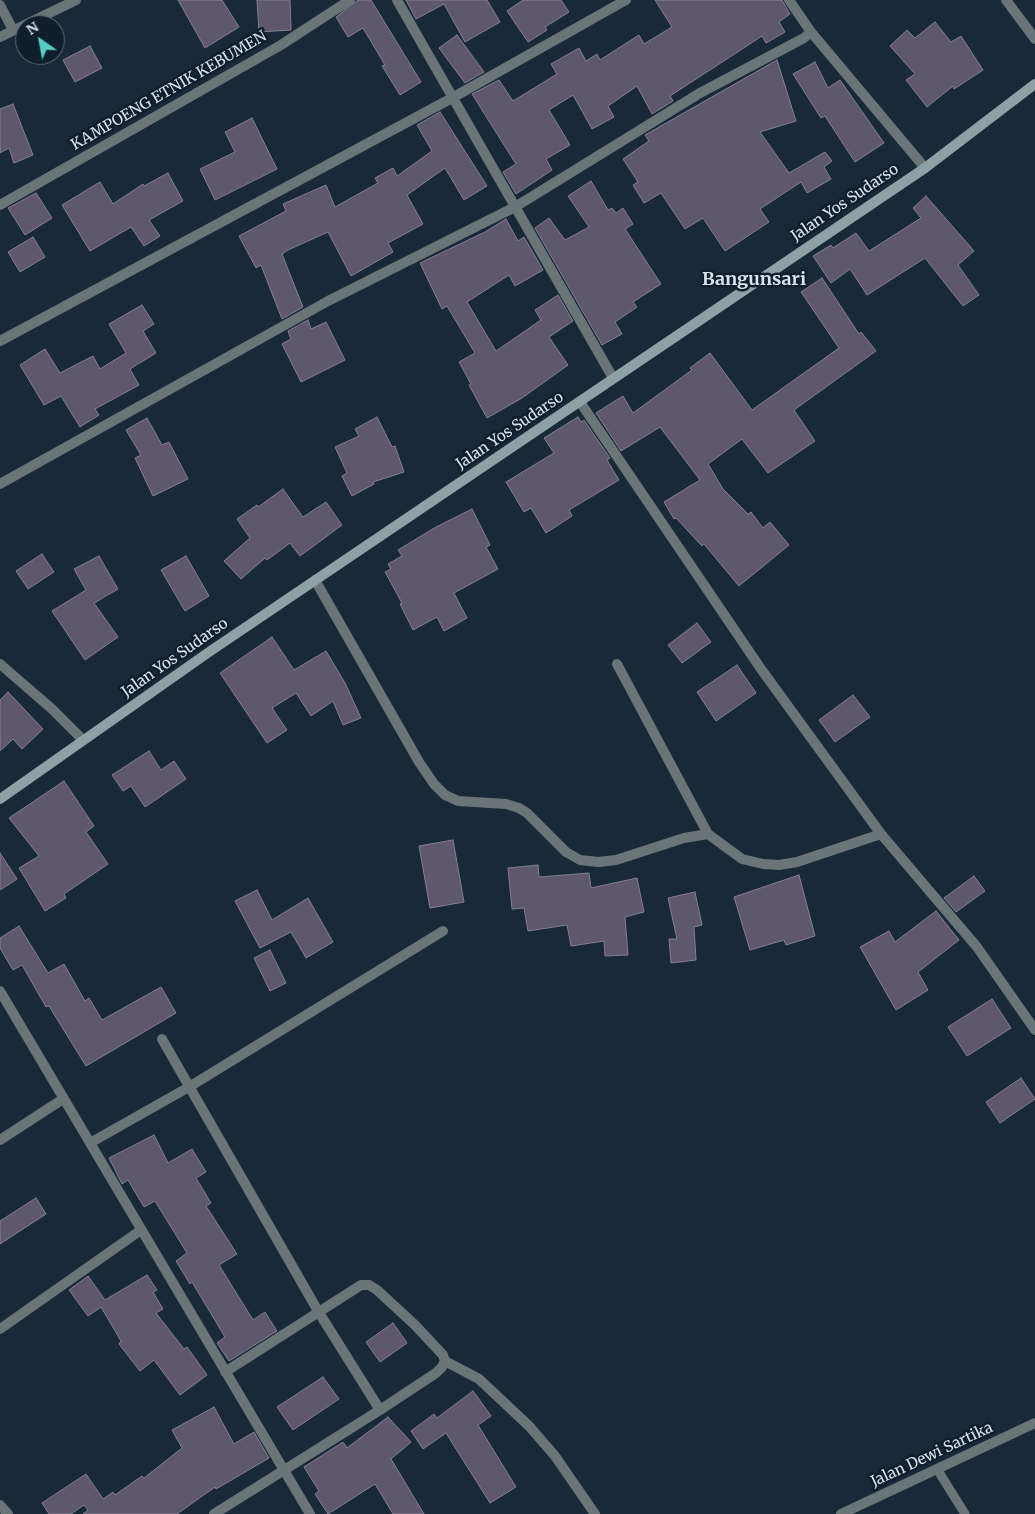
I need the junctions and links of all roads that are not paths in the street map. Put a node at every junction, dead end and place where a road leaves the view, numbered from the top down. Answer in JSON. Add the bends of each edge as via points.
{"nodes":[{"id":1,"x":76,"y":0,"type":"edge"},
{"id":2,"x":350,"y":0,"type":"edge"},
{"id":3,"x":397,"y":0,"type":"edge"},
{"id":4,"x":626,"y":0,"type":"edge"},
{"id":5,"x":788,"y":0,"type":"edge"},
{"id":6,"x":1006,"y":0,"type":"edge"},
{"id":7,"x":0,"y":5,"type":"edge"},
{"id":8,"x":14,"y":30,"type":"junction"},
{"id":9,"x":811,"y":32,"type":"junction"},
{"id":10,"x":0,"y":37,"type":"edge"},
{"id":11,"x":1035,"y":38,"type":"edge"},
{"id":12,"x":1035,"y":84,"type":"edge"},
{"id":13,"x":452,"y":98,"type":"junction"},
{"id":14,"x":924,"y":168,"type":"junction"},
{"id":15,"x":0,"y":205,"type":"edge"},
{"id":16,"x":515,"y":207,"type":"junction"},
{"id":17,"x":0,"y":341,"type":"edge"},
{"id":18,"x":613,"y":378,"type":"junction"},
{"id":19,"x":580,"y":402,"type":"junction"},
{"id":20,"x":0,"y":484,"type":"edge"},
{"id":21,"x":314,"y":580,"type":"junction"},
{"id":22,"x":0,"y":664,"type":"edge"},
{"id":23,"x":617,"y":664,"type":"dead end"},
{"id":24,"x":83,"y":740,"type":"junction"},
{"id":25,"x":0,"y":799,"type":"edge"},
{"id":26,"x":708,"y":834,"type":"junction"},
{"id":27,"x":881,"y":834,"type":"junction"},
{"id":28,"x":443,"y":930,"type":"dead end"},
{"id":29,"x":0,"y":991,"type":"edge"},
{"id":30,"x":1035,"y":1030,"type":"edge"},
{"id":31,"x":162,"y":1039,"type":"dead end"},
{"id":32,"x":189,"y":1087,"type":"junction"},
{"id":33,"x":63,"y":1099,"type":"junction"},
{"id":34,"x":0,"y":1140,"type":"edge"},
{"id":35,"x":90,"y":1143,"type":"junction"},
{"id":36,"x":141,"y":1230,"type":"junction"},
{"id":37,"x":318,"y":1311,"type":"junction"},
{"id":38,"x":0,"y":1329,"type":"edge"},
{"id":39,"x":445,"y":1361,"type":"junction"},
{"id":40,"x":225,"y":1372,"type":"junction"},
{"id":41,"x":380,"y":1410,"type":"junction"},
{"id":42,"x":1035,"y":1422,"type":"edge"},
{"id":43,"x":937,"y":1469,"type":"junction"},
{"id":44,"x":284,"y":1470,"type":"junction"},
{"id":45,"x":0,"y":1504,"type":"edge"},
{"id":46,"x":8,"y":1514,"type":"edge"},
{"id":47,"x":214,"y":1514,"type":"edge"},
{"id":48,"x":310,"y":1514,"type":"edge"},
{"id":49,"x":595,"y":1514,"type":"edge"},
{"id":50,"x":842,"y":1514,"type":"edge"},
{"id":51,"x":965,"y":1514,"type":"edge"}],
"edges":[{"from":1,"to":8,"type":"street"},
{"from":2,"to":15,"type":"street","name":"KAMPOENG ETNIK KEBUMEN","via":[[281,45]]},
{"from":3,"to":13,"type":"street"},
{"from":4,"to":13,"type":"street"},
{"from":5,"to":9,"type":"street"},
{"from":6,"to":11,"type":"street"},
{"from":7,"to":8,"type":"street"},
{"from":8,"to":10,"type":"street"},
{"from":9,"to":14,"type":"street"},
{"from":9,"to":16,"type":"street","via":[[700,94]]},
{"from":12,"to":14,"type":"main road","name":"Jalan Yos Sudarso"},
{"from":13,"to":16,"type":"street"},
{"from":13,"to":17,"type":"street"},
{"from":14,"to":18,"type":"main road","name":"Jalan Yos Sudarso"},
{"from":16,"to":18,"type":"street"},
{"from":16,"to":20,"type":"street","via":[[328,301]]},
{"from":18,"to":19,"type":"main road","name":"Jalan Yos Sudarso"},
{"from":19,"to":21,"type":"main road","name":"Jalan Yos Sudarso"},
{"from":19,"to":27,"type":"street","via":[[761,669]]},
{"from":21,"to":24,"type":"main road","name":"Jalan Yos Sudarso"},
{"from":21,"to":26,"type":"street","via":[[419,762],[445,795],[458,801],[519,808],[566,852],[580,860],[616,860],[684,838]]},
{"from":22,"to":24,"type":"street"},
{"from":23,"to":26,"type":"street"},
{"from":24,"to":25,"type":"main road","name":"Jalan Yos Sudarso"},
{"from":26,"to":27,"type":"street","via":[[742,859],[779,865]]},
{"from":27,"to":30,"type":"street","via":[[976,947]]},
{"from":28,"to":32,"type":"street"},
{"from":29,"to":33,"type":"street"},
{"from":31,"to":32,"type":"street"},
{"from":32,"to":35,"type":"street"},
{"from":32,"to":37,"type":"street"},
{"from":33,"to":34,"type":"street"},
{"from":33,"to":35,"type":"street"},
{"from":35,"to":36,"type":"street"},
{"from":36,"to":38,"type":"street"},
{"from":36,"to":40,"type":"street"},
{"from":37,"to":39,"type":"street","via":[[361,1285],[369,1285],[415,1324]]},
{"from":37,"to":40,"type":"street"},
{"from":37,"to":41,"type":"street"},
{"from":39,"to":41,"type":"street","via":[[436,1373]]},
{"from":39,"to":49,"type":"street","via":[[479,1379],[529,1426],[555,1456]]},
{"from":40,"to":44,"type":"street"},
{"from":41,"to":44,"type":"street"},
{"from":42,"to":43,"type":"street","name":"Jalan Dewi Sartika"},
{"from":43,"to":50,"type":"street","name":"Jalan Dewi Sartika"},
{"from":43,"to":51,"type":"lane"},
{"from":44,"to":47,"type":"street"},
{"from":44,"to":48,"type":"street"},
{"from":45,"to":46,"type":"street"}]}
